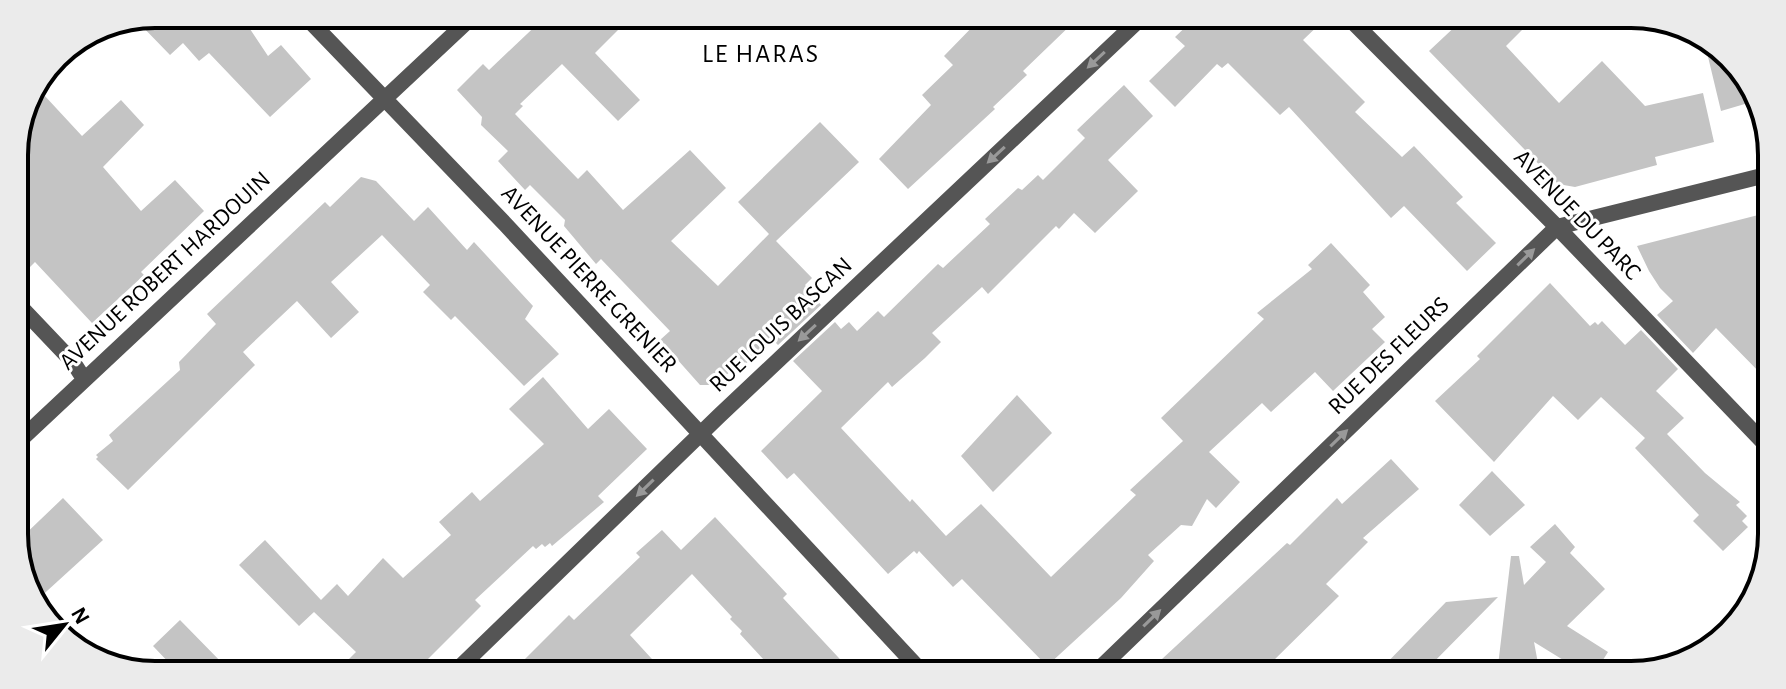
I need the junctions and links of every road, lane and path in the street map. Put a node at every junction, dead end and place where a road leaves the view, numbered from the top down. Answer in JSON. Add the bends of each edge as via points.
{"nodes":[{"id":1,"x":316,"y":28,"type":"edge"},
{"id":2,"x":460,"y":28,"type":"edge"},
{"id":3,"x":1130,"y":28,"type":"edge"},
{"id":4,"x":1359,"y":28,"type":"edge"},
{"id":5,"x":384,"y":100,"type":"junction"},
{"id":6,"x":1758,"y":177,"type":"edge"},
{"id":7,"x":1557,"y":227,"type":"junction"},
{"id":8,"x":28,"y":315,"type":"edge"},
{"id":9,"x":84,"y":379,"type":"junction"},
{"id":10,"x":28,"y":433,"type":"edge"},
{"id":11,"x":701,"y":433,"type":"junction"},
{"id":12,"x":1758,"y":437,"type":"edge"},
{"id":13,"x":466,"y":661,"type":"edge"},
{"id":14,"x":912,"y":661,"type":"edge"},
{"id":15,"x":1107,"y":661,"type":"edge"}],
"edges":[{"from":1,"to":5,"type":"street","name":"AVENUE PIERRE GRENIER"},
{"from":2,"to":5,"type":"street","name":"AVENUE ROBERT HARDOUIN"},
{"from":3,"to":11,"type":"street","name":"RUE LOUIS BASCAN","one_way":true},
{"from":4,"to":7,"type":"street","name":"AVENUE DU PARC"},
{"from":5,"to":9,"type":"street","name":"AVENUE ROBERT HARDOUIN"},
{"from":5,"to":11,"type":"street","name":"AVENUE PIERRE GRENIER"},
{"from":6,"to":7,"type":"street"},
{"from":7,"to":12,"type":"street","name":"AVENUE DU PARC"},
{"from":15,"to":7,"type":"street","name":"RUE DES FLEURS","one_way":true},
{"from":8,"to":9,"type":"street"},
{"from":9,"to":10,"type":"street","name":"AVENUE ROBERT HARDOUIN"},
{"from":11,"to":13,"type":"street","name":"RUE LOUIS BASCAN","one_way":true},
{"from":11,"to":14,"type":"street","name":"AVENUE PIERRE GRENIER"}]}
